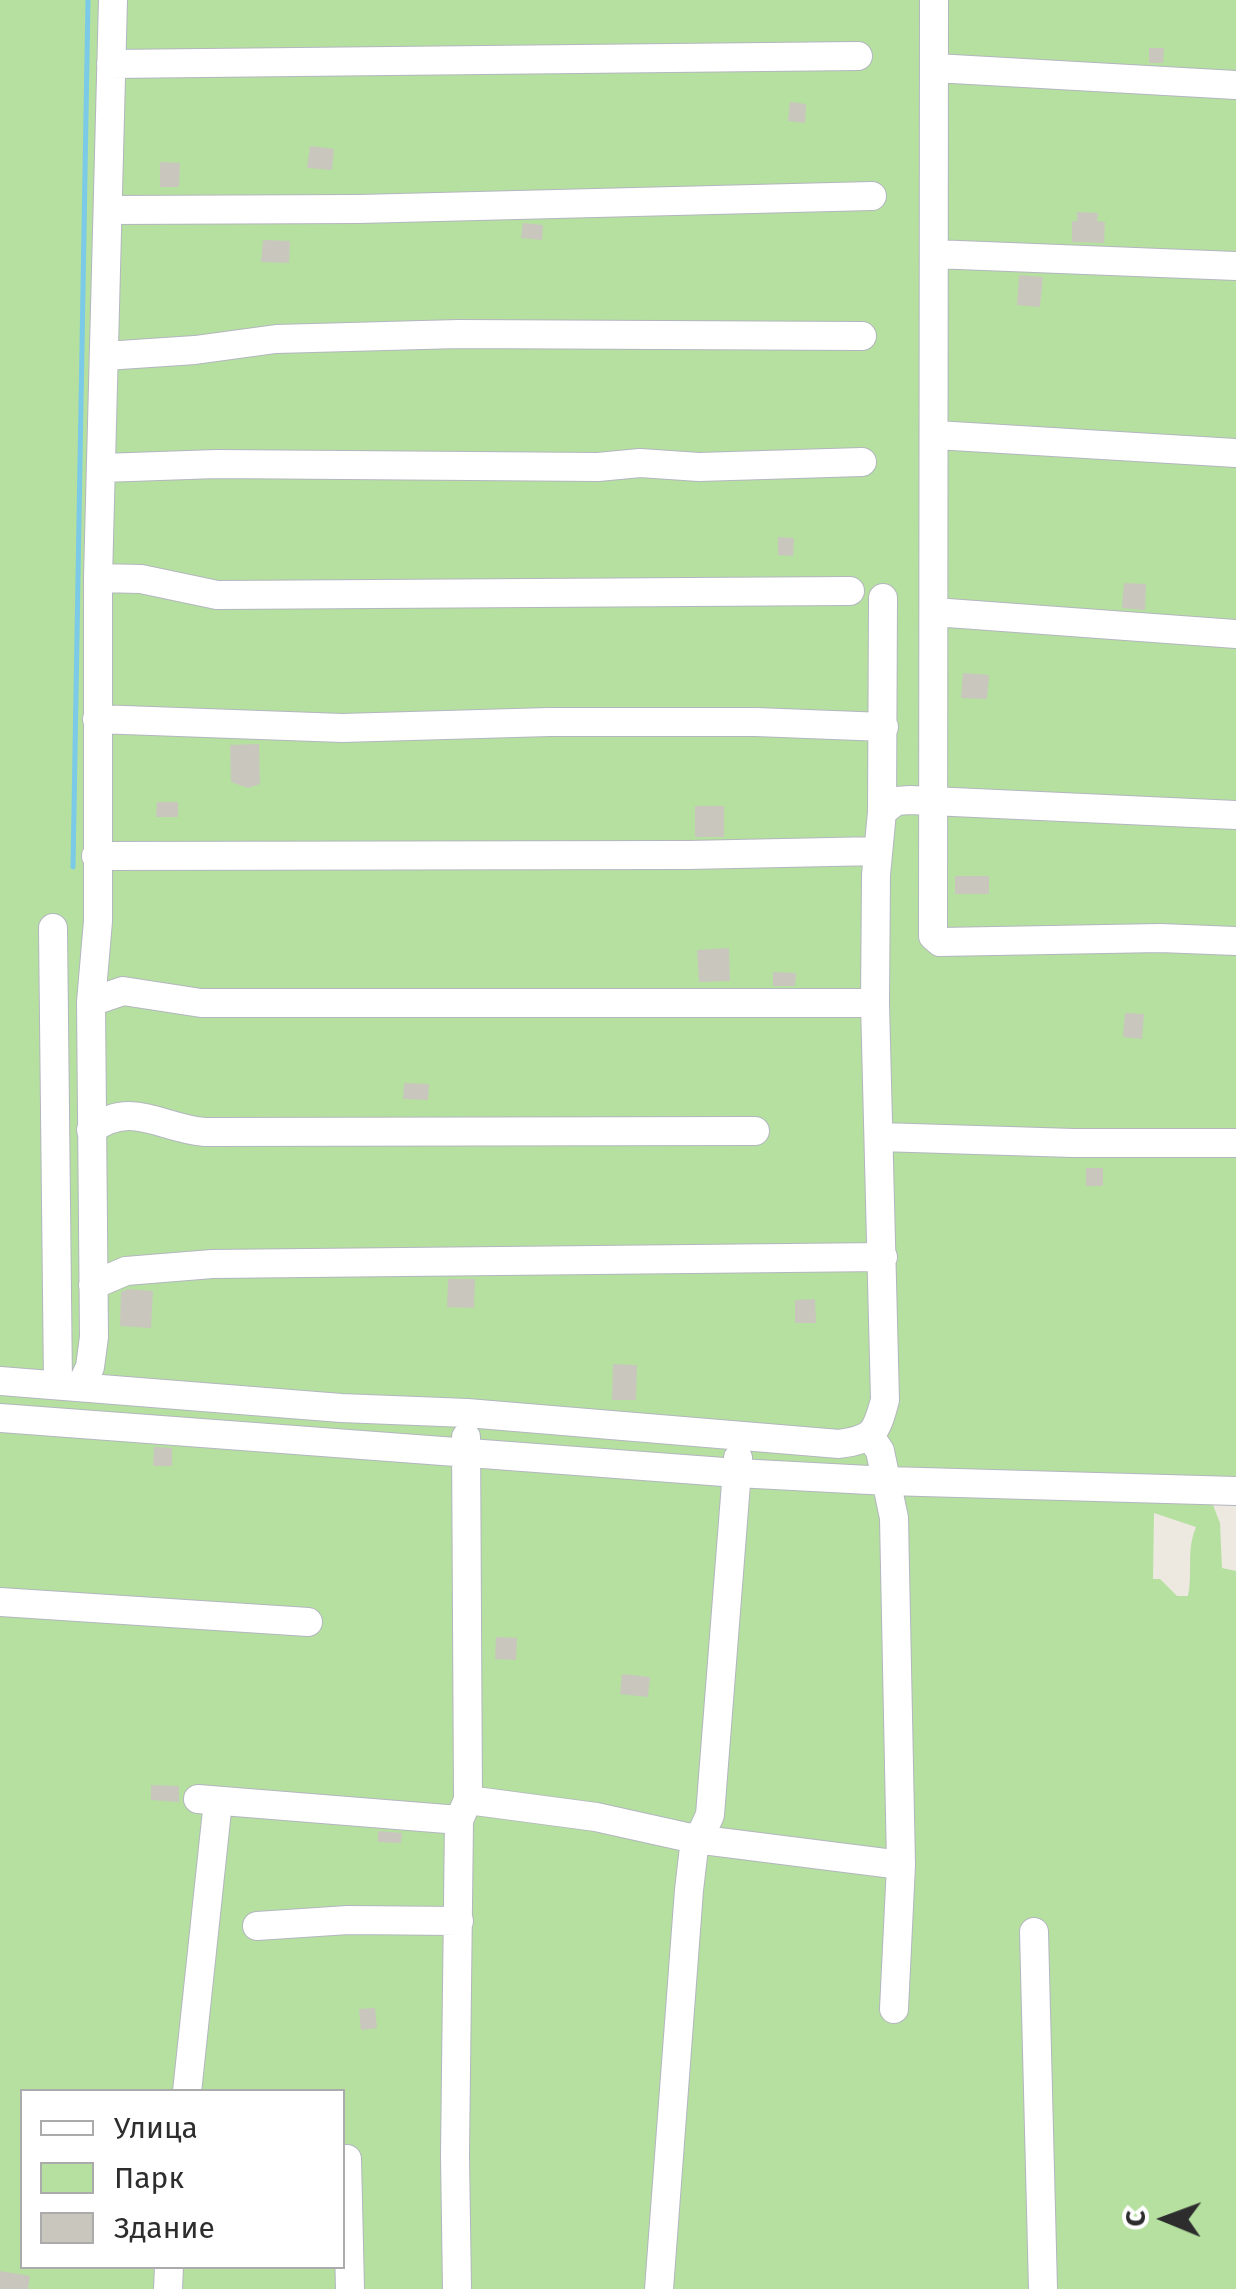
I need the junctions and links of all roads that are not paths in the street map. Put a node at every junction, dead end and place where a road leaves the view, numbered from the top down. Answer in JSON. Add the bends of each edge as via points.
{"nodes":[{"id":1,"x":112,"y":0,"type":"edge"},
{"id":2,"x":934,"y":0,"type":"edge"},
{"id":3,"x":858,"y":56,"type":"dead end"},
{"id":4,"x":112,"y":64,"type":"junction"},
{"id":5,"x":935,"y":68,"type":"junction"},
{"id":6,"x":1236,"y":85,"type":"edge"},
{"id":7,"x":872,"y":196,"type":"dead end"},
{"id":8,"x":108,"y":210,"type":"junction"},
{"id":9,"x":934,"y":254,"type":"junction"},
{"id":10,"x":1236,"y":266,"type":"edge"},
{"id":11,"x":862,"y":336,"type":"dead end"},
{"id":12,"x":106,"y":356,"type":"junction"},
{"id":13,"x":936,"y":435,"type":"junction"},
{"id":14,"x":1236,"y":453,"type":"edge"},
{"id":15,"x":862,"y":462,"type":"dead end"},
{"id":16,"x":102,"y":468,"type":"junction"},
{"id":17,"x":98,"y":578,"type":"junction"},
{"id":18,"x":850,"y":591,"type":"dead end"},
{"id":19,"x":883,"y":598,"type":"dead end"},
{"id":20,"x":934,"y":612,"type":"junction"},
{"id":21,"x":1236,"y":634,"type":"edge"},
{"id":22,"x":97,"y":719,"type":"junction"},
{"id":23,"x":884,"y":727,"type":"junction"},
{"id":24,"x":933,"y":800,"type":"junction"},
{"id":25,"x":882,"y":812,"type":"junction"},
{"id":26,"x":1236,"y":816,"type":"edge"},
{"id":27,"x":878,"y":850,"type":"junction"},
{"id":28,"x":96,"y":856,"type":"junction"},
{"id":29,"x":53,"y":928,"type":"dead end"},
{"id":30,"x":1236,"y":940,"type":"edge"},
{"id":31,"x":91,"y":1002,"type":"junction"},
{"id":32,"x":875,"y":1003,"type":"junction"},
{"id":33,"x":91,"y":1130,"type":"junction"},
{"id":34,"x":755,"y":1131,"type":"dead end"},
{"id":35,"x":880,"y":1137,"type":"junction"},
{"id":36,"x":1236,"y":1144,"type":"edge"},
{"id":37,"x":883,"y":1257,"type":"junction"},
{"id":38,"x":93,"y":1284,"type":"junction"},
{"id":39,"x":0,"y":1381,"type":"edge"},
{"id":40,"x":70,"y":1386,"type":"junction"},
{"id":41,"x":466,"y":1413,"type":"junction"},
{"id":42,"x":0,"y":1418,"type":"edge"},
{"id":43,"x":740,"y":1434,"type":"junction"},
{"id":44,"x":870,"y":1436,"type":"junction"},
{"id":45,"x":466,"y":1452,"type":"junction"},
{"id":46,"x":737,"y":1473,"type":"junction"},
{"id":47,"x":888,"y":1482,"type":"junction"},
{"id":48,"x":1236,"y":1491,"type":"edge"},
{"id":49,"x":0,"y":1602,"type":"edge"},
{"id":50,"x":308,"y":1622,"type":"dead end"},
{"id":51,"x":464,"y":1810,"type":"junction"},
{"id":52,"x":695,"y":1839,"type":"junction"},
{"id":53,"x":901,"y":1865,"type":"junction"},
{"id":54,"x":458,"y":1922,"type":"junction"},
{"id":55,"x":257,"y":1926,"type":"dead end"},
{"id":56,"x":1034,"y":1932,"type":"dead end"},
{"id":57,"x":894,"y":2010,"type":"dead end"},
{"id":58,"x":187,"y":2089,"type":"edge"},
{"id":59,"x":347,"y":2159,"type":"dead end"},
{"id":60,"x":350,"y":2289,"type":"edge"},
{"id":61,"x":458,"y":2289,"type":"edge"},
{"id":62,"x":659,"y":2289,"type":"edge"},
{"id":63,"x":1043,"y":2289,"type":"edge"}],
"edges":[{"from":1,"to":4,"type":"street"},
{"from":2,"to":5,"type":"street"},
{"from":3,"to":4,"type":"street"},
{"from":4,"to":8,"type":"street"},
{"from":5,"to":6,"type":"street"},
{"from":5,"to":9,"type":"street"},
{"from":7,"to":8,"type":"street"},
{"from":8,"to":12,"type":"street"},
{"from":9,"to":10,"type":"street"},
{"from":9,"to":13,"type":"street"},
{"from":11,"to":12,"type":"street","via":[[276,338]]},
{"from":12,"to":16,"type":"street"},
{"from":13,"to":14,"type":"street"},
{"from":13,"to":20,"type":"street"},
{"from":15,"to":16,"type":"street"},
{"from":16,"to":17,"type":"street"},
{"from":17,"to":18,"type":"street","via":[[217,595]]},
{"from":17,"to":22,"type":"street"},
{"from":19,"to":23,"type":"street"},
{"from":20,"to":21,"type":"street"},
{"from":20,"to":24,"type":"street"},
{"from":22,"to":23,"type":"street","via":[[342,728],[549,722]]},
{"from":22,"to":28,"type":"street"},
{"from":23,"to":25,"type":"street"},
{"from":24,"to":25,"type":"street","via":[[896,801]]},
{"from":24,"to":26,"type":"street"},
{"from":24,"to":30,"type":"street","via":[[936,940]]},
{"from":25,"to":27,"type":"street"},
{"from":27,"to":28,"type":"street"},
{"from":27,"to":32,"type":"street"},
{"from":28,"to":31,"type":"street"},
{"from":29,"to":40,"type":"street"},
{"from":31,"to":32,"type":"street","via":[[123,990],[201,1003]]},
{"from":31,"to":33,"type":"street"},
{"from":32,"to":35,"type":"street"},
{"from":33,"to":34,"type":"street","via":[[106,1118],[140,1115],[205,1132]]},
{"from":33,"to":38,"type":"street"},
{"from":35,"to":36,"type":"street"},
{"from":35,"to":37,"type":"street"},
{"from":37,"to":38,"type":"street","via":[[212,1264],[126,1271]]},
{"from":37,"to":44,"type":"street","via":[[885,1400]]},
{"from":38,"to":40,"type":"street","via":[[90,1368]]},
{"from":39,"to":40,"type":"street"},
{"from":40,"to":41,"type":"street"},
{"from":41,"to":43,"type":"street"},
{"from":41,"to":45,"type":"street"},
{"from":42,"to":45,"type":"street"},
{"from":43,"to":44,"type":"street","via":[[839,1444]]},
{"from":43,"to":46,"type":"street"},
{"from":44,"to":47,"type":"street"},
{"from":45,"to":46,"type":"street"},
{"from":45,"to":51,"type":"street"},
{"from":46,"to":47,"type":"street"},
{"from":46,"to":52,"type":"street","via":[[714,1782],[710,1815]]},
{"from":47,"to":48,"type":"street"},
{"from":47,"to":53,"type":"street"},
{"from":49,"to":50,"type":"street"},
{"from":51,"to":52,"type":"street","via":[[596,1817]]},
{"from":51,"to":54,"type":"street"},
{"from":51,"to":58,"type":"street","via":[[208,1800]]},
{"from":52,"to":53,"type":"street"},
{"from":52,"to":62,"type":"street"},
{"from":53,"to":57,"type":"street"},
{"from":54,"to":55,"type":"street"},
{"from":54,"to":61,"type":"street"},
{"from":56,"to":63,"type":"street"},
{"from":59,"to":60,"type":"street"}]}
